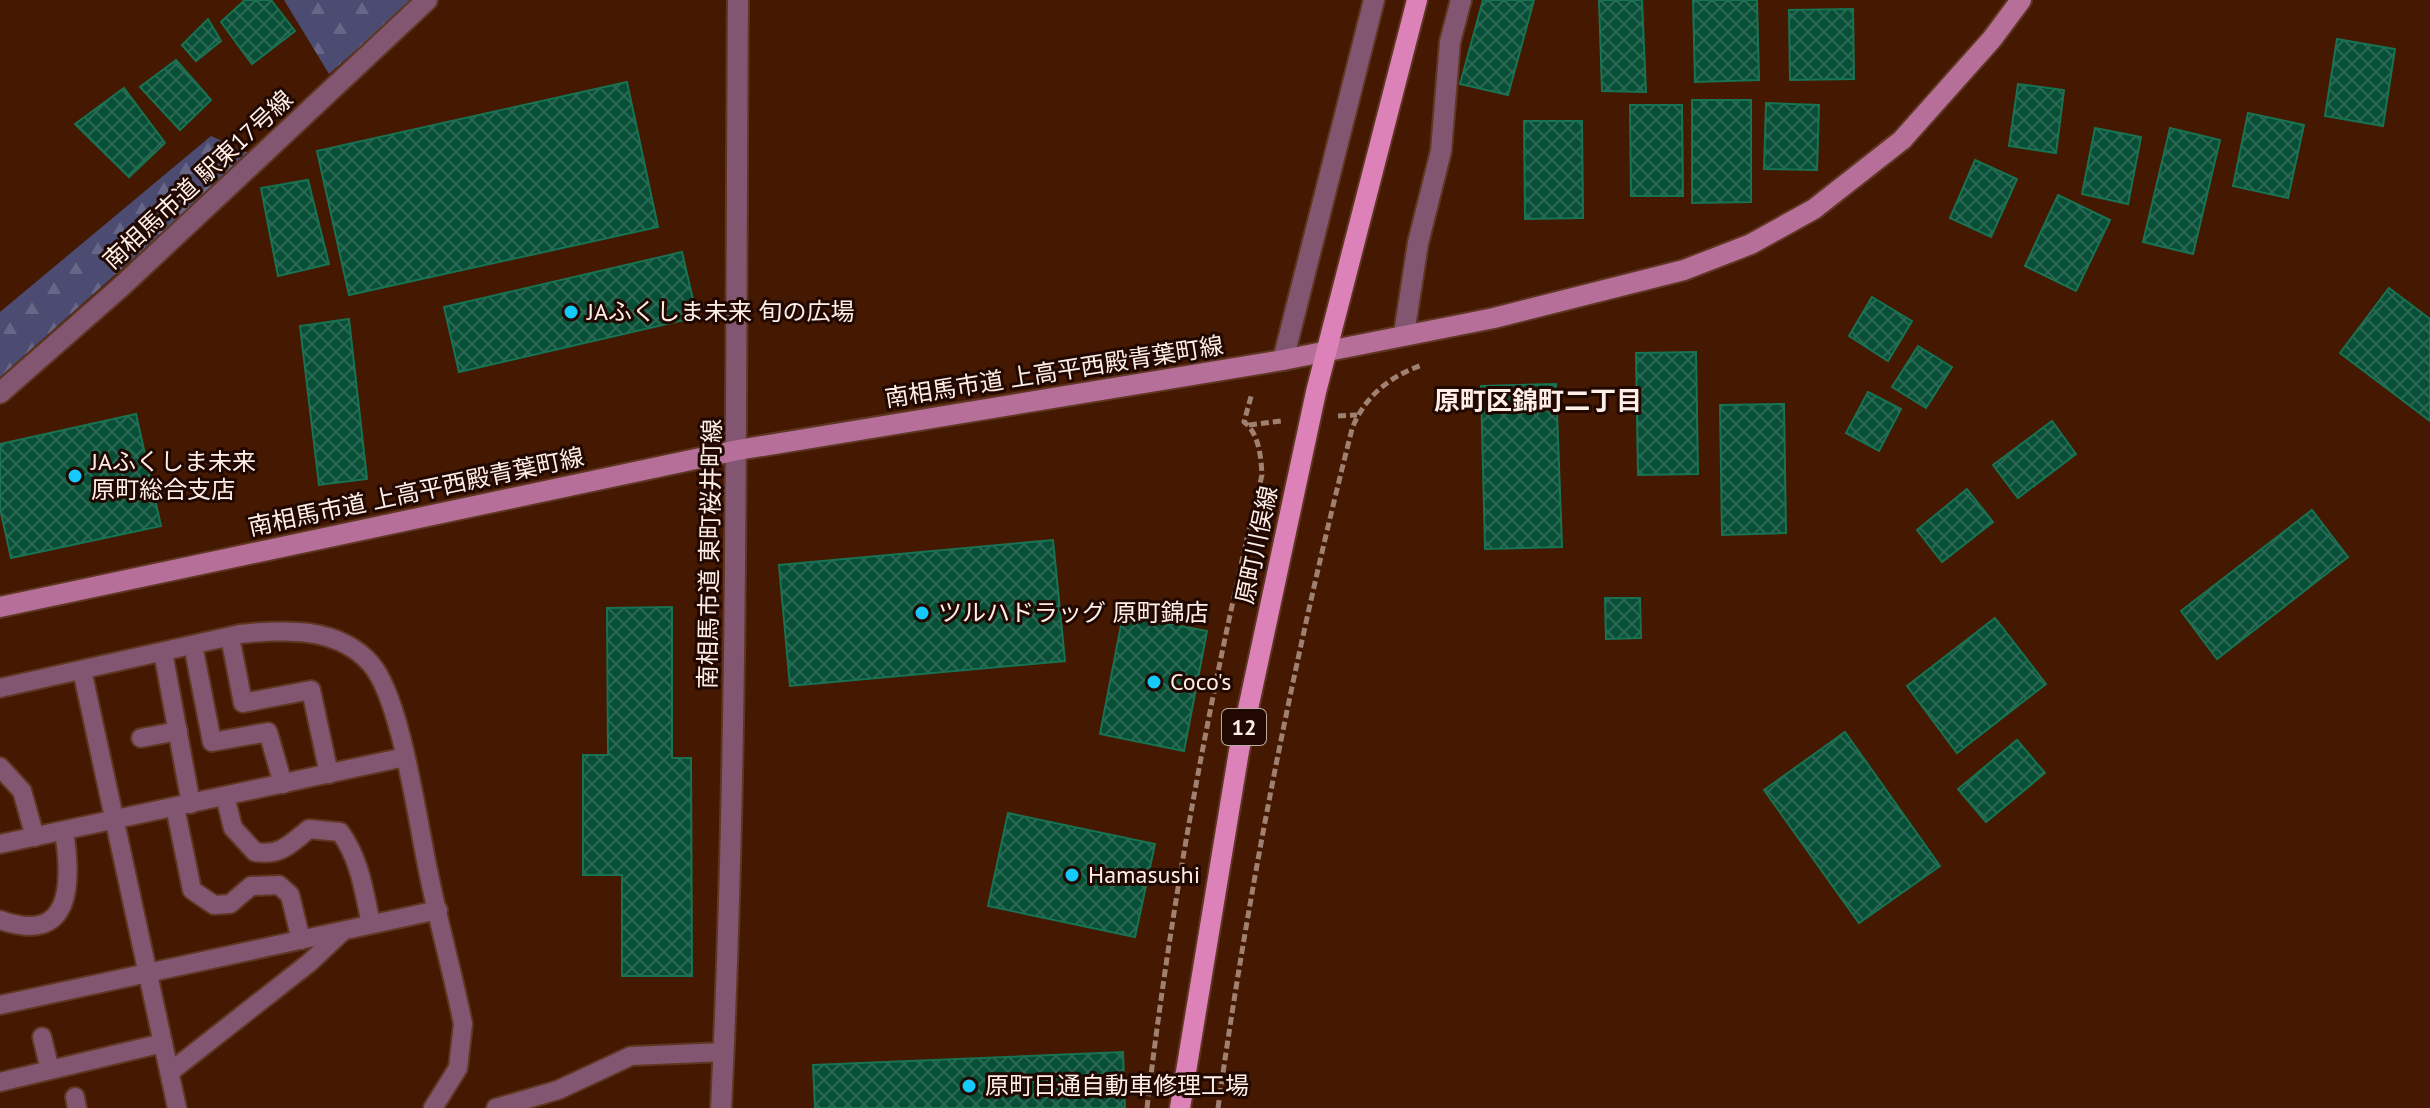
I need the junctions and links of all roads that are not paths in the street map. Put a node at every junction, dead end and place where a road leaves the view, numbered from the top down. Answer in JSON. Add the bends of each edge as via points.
{"nodes":[{"id":1,"x":427,"y":0,"type":"edge"},
{"id":2,"x":738,"y":0,"type":"edge"},
{"id":3,"x":1374,"y":0,"type":"edge"},
{"id":4,"x":1417,"y":0,"type":"edge"},
{"id":5,"x":1461,"y":0,"type":"edge"},
{"id":6,"x":2021,"y":0,"type":"edge"},
{"id":7,"x":1404,"y":334,"type":"junction"},
{"id":8,"x":1327,"y":350,"type":"junction"},
{"id":9,"x":1283,"y":360,"type":"junction"},
{"id":10,"x":0,"y":393,"type":"edge"},
{"id":11,"x":738,"y":450,"type":"junction"},
{"id":12,"x":0,"y":607,"type":"edge"},
{"id":13,"x":230,"y":637,"type":"junction"},
{"id":14,"x":193,"y":645,"type":"junction"},
{"id":15,"x":163,"y":652,"type":"junction"},
{"id":16,"x":82,"y":670,"type":"junction"},
{"id":17,"x":0,"y":688,"type":"edge"},
{"id":18,"x":178,"y":731,"type":"junction"},
{"id":19,"x":141,"y":738,"type":"dead end"},
{"id":20,"x":405,"y":757,"type":"junction"},
{"id":21,"x":0,"y":767,"type":"edge"},
{"id":22,"x":329,"y":774,"type":"junction"},
{"id":23,"x":283,"y":784,"type":"junction"},
{"id":24,"x":225,"y":796,"type":"junction"},
{"id":25,"x":183,"y":806,"type":"junction"},
{"id":26,"x":115,"y":821,"type":"junction"},
{"id":27,"x":64,"y":831,"type":"junction"},
{"id":28,"x":35,"y":837,"type":"junction"},
{"id":29,"x":0,"y":844,"type":"edge"},
{"id":30,"x":438,"y":910,"type":"junction"},
{"id":31,"x":0,"y":920,"type":"edge"},
{"id":32,"x":371,"y":924,"type":"junction"},
{"id":33,"x":344,"y":931,"type":"junction"},
{"id":34,"x":301,"y":940,"type":"junction"},
{"id":35,"x":149,"y":974,"type":"junction"},
{"id":36,"x":0,"y":1005,"type":"edge"},
{"id":37,"x":42,"y":1037,"type":"dead end"},
{"id":38,"x":163,"y":1043,"type":"junction"},
{"id":39,"x":724,"y":1052,"type":"junction"},
{"id":40,"x":50,"y":1070,"type":"junction"},
{"id":41,"x":170,"y":1072,"type":"junction"},
{"id":42,"x":0,"y":1082,"type":"edge"},
{"id":43,"x":177,"y":1108,"type":"edge"},
{"id":44,"x":433,"y":1108,"type":"edge"},
{"id":45,"x":496,"y":1108,"type":"edge"},
{"id":46,"x":721,"y":1108,"type":"edge"},
{"id":47,"x":1180,"y":1108,"type":"edge"}],
"edges":[{"from":1,"to":10,"type":"street","name":"南相馬市道 駅東17号線"},
{"from":2,"to":11,"type":"street","name":"南相馬市道 東町桜井町線"},
{"from":3,"to":9,"type":"street"},
{"from":4,"to":8,"type":"main road","name":"原町川俣線","number":"12"},
{"from":5,"to":7,"type":"street","via":[[1450,42],[1441,151],[1418,243]]},
{"from":6,"to":7,"type":"street","name":"南相馬市道 上高平西殿青葉町線","via":[[1902,140],[1814,209],[1751,244],[1669,274],[1494,318]]},
{"from":7,"to":8,"type":"street","name":"南相馬市道 上高平西殿青葉町線"},
{"from":8,"to":9,"type":"street","name":"南相馬市道 上高平西殿青葉町線"},
{"from":8,"to":47,"type":"main road","name":"原町川俣線","number":"12","via":[[1239,751]]},
{"from":9,"to":11,"type":"street","name":"南相馬市道 上高平西殿青葉町線"},
{"from":11,"to":12,"type":"street","name":"南相馬市道 上高平西殿青葉町線"},
{"from":11,"to":39,"type":"street","name":"南相馬市道 東町桜井町線"},
{"from":13,"to":14,"type":"lane"},
{"from":13,"to":20,"type":"lane","via":[[280,630],[339,641],[357,652],[383,682]]},
{"from":13,"to":22,"type":"lane","via":[[243,703],[311,690]]},
{"from":14,"to":15,"type":"lane"},
{"from":14,"to":23,"type":"lane","via":[[212,742],[268,732]]},
{"from":15,"to":16,"type":"lane"},
{"from":15,"to":18,"type":"lane"},
{"from":16,"to":17,"type":"lane"},
{"from":16,"to":26,"type":"lane"},
{"from":18,"to":19,"type":"lane"},
{"from":18,"to":25,"type":"lane"},
{"from":20,"to":22,"type":"lane"},
{"from":20,"to":30,"type":"lane"},
{"from":21,"to":28,"type":"lane","via":[[22,791]]},
{"from":22,"to":23,"type":"lane"},
{"from":23,"to":24,"type":"lane"},
{"from":24,"to":25,"type":"lane"},
{"from":24,"to":32,"type":"lane","via":[[233,828],[255,852],[287,849],[309,829],[340,832],[359,868]]},
{"from":25,"to":26,"type":"lane"},
{"from":25,"to":34,"type":"lane","via":[[192,890],[214,905],[230,904],[251,886],[279,885],[290,895]]},
{"from":26,"to":27,"type":"lane"},
{"from":26,"to":35,"type":"lane"},
{"from":27,"to":28,"type":"lane"},
{"from":27,"to":31,"type":"lane","via":[[69,890],[60,911],[41,926],[24,928]]},
{"from":28,"to":29,"type":"lane"},
{"from":30,"to":32,"type":"lane"},
{"from":30,"to":44,"type":"lane","via":[[463,1024],[458,1068]]},
{"from":32,"to":33,"type":"lane"},
{"from":33,"to":34,"type":"lane"},
{"from":33,"to":41,"type":"lane"},
{"from":34,"to":35,"type":"lane"},
{"from":35,"to":36,"type":"lane"},
{"from":35,"to":38,"type":"lane"},
{"from":37,"to":40,"type":"lane"},
{"from":38,"to":40,"type":"lane"},
{"from":38,"to":41,"type":"lane"},
{"from":39,"to":45,"type":"lane","via":[[631,1056],[558,1090]]},
{"from":39,"to":46,"type":"street","name":"南相馬市道 東町桜井町線"},
{"from":40,"to":42,"type":"lane"},
{"from":41,"to":43,"type":"lane"}]}
